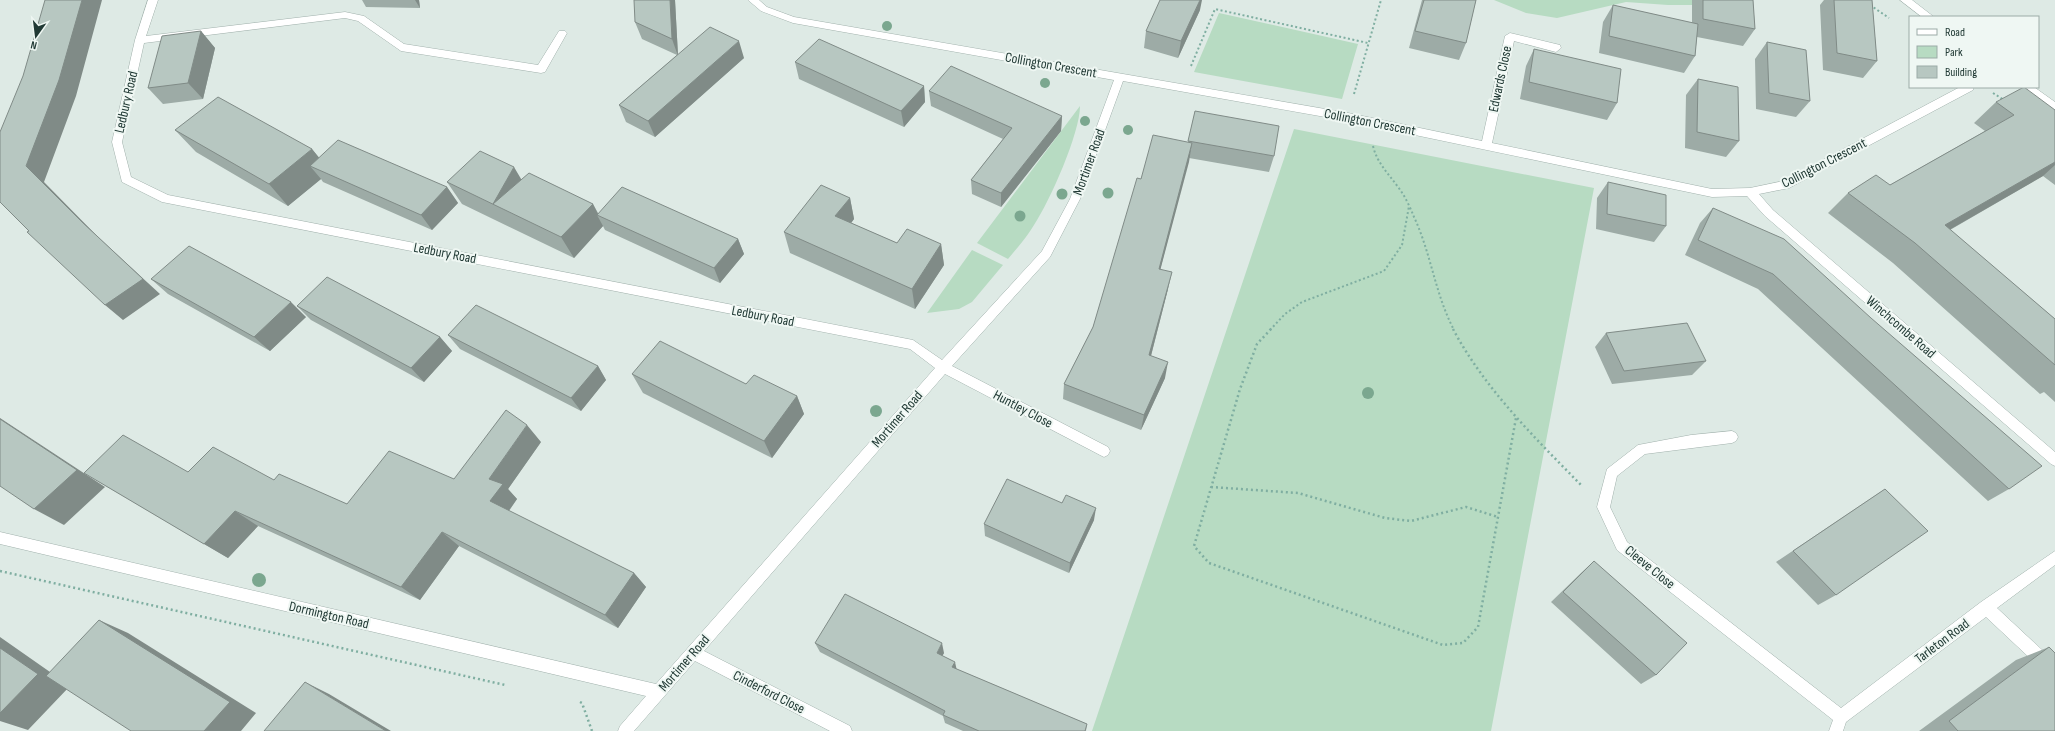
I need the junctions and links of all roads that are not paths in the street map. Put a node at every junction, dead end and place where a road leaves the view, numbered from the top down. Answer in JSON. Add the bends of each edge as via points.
{"nodes":[{"id":1,"x":152,"y":0,"type":"edge"},
{"id":2,"x":753,"y":0,"type":"edge"},
{"id":3,"x":1905,"y":0,"type":"edge"},
{"id":4,"x":1928,"y":16,"type":"edge"},
{"id":5,"x":562,"y":33,"type":"dead end"},
{"id":6,"x":140,"y":40,"type":"junction"},
{"id":7,"x":1556,"y":48,"type":"dead end"},
{"id":8,"x":1120,"y":77,"type":"junction"},
{"id":9,"x":1967,"y":88,"type":"edge"},
{"id":10,"x":2028,"y":88,"type":"edge"},
{"id":11,"x":2055,"y":107,"type":"edge"},
{"id":12,"x":1486,"y":146,"type":"junction"},
{"id":13,"x":1750,"y":192,"type":"junction"},
{"id":14,"x":943,"y":367,"type":"junction"},
{"id":15,"x":1732,"y":437,"type":"dead end"},
{"id":16,"x":1104,"y":451,"type":"dead end"},
{"id":17,"x":2055,"y":460,"type":"edge"},
{"id":18,"x":0,"y":538,"type":"edge"},
{"id":19,"x":2055,"y":557,"type":"edge"},
{"id":20,"x":1986,"y":607,"type":"junction"},
{"id":21,"x":693,"y":652,"type":"junction"},
{"id":22,"x":2055,"y":672,"type":"edge"},
{"id":23,"x":659,"y":692,"type":"junction"},
{"id":24,"x":1841,"y":717,"type":"junction"},
{"id":25,"x":625,"y":731,"type":"edge"},
{"id":26,"x":846,"y":731,"type":"edge"},
{"id":27,"x":1836,"y":731,"type":"edge"}],
"edges":[{"from":1,"to":6,"type":"street","name":"Ledbury Road"},
{"from":2,"to":8,"type":"street","name":"Collington Crescent","via":[[764,9],[793,20]]},
{"from":3,"to":4,"type":"street"},
{"from":5,"to":6,"type":"street","via":[[541,69],[401,46],[361,18],[345,15]]},
{"from":6,"to":14,"type":"street","name":"Ledbury Road","via":[[117,142],[126,179],[166,199],[913,345]]},
{"from":7,"to":12,"type":"street","name":"Edwards Close","via":[[1510,36]]},
{"from":8,"to":12,"type":"street","name":"Collington Crescent","via":[[1348,117]]},
{"from":8,"to":14,"type":"street","name":"Mortimer Road","via":[[1075,199],[1046,254]]},
{"from":9,"to":13,"type":"street","name":"Collington Crescent","via":[[1784,185]]},
{"from":10,"to":11,"type":"street"},
{"from":12,"to":13,"type":"street","name":"Collington Crescent","via":[[1712,194]]},
{"from":13,"to":17,"type":"street","name":"Winchcombe Road","via":[[1769,213]]},
{"from":14,"to":16,"type":"street","name":"Huntley Close"},
{"from":14,"to":21,"type":"street","name":"Mortimer Road"},
{"from":15,"to":24,"type":"street","name":"Cleeve Close","via":[[1642,450],[1611,473],[1602,507],[1622,546]]},
{"from":18,"to":23,"type":"street","name":"Dormington Road"},
{"from":19,"to":20,"type":"street","name":"Tarleton Road"},
{"from":20,"to":22,"type":"street"},
{"from":20,"to":24,"type":"street","name":"Tarleton Road"},
{"from":21,"to":23,"type":"street","name":"Mortimer Road"},
{"from":21,"to":26,"type":"street","name":"Cinderford Close"},
{"from":23,"to":25,"type":"street","name":"Mortimer Road"},
{"from":24,"to":27,"type":"street"}]}
